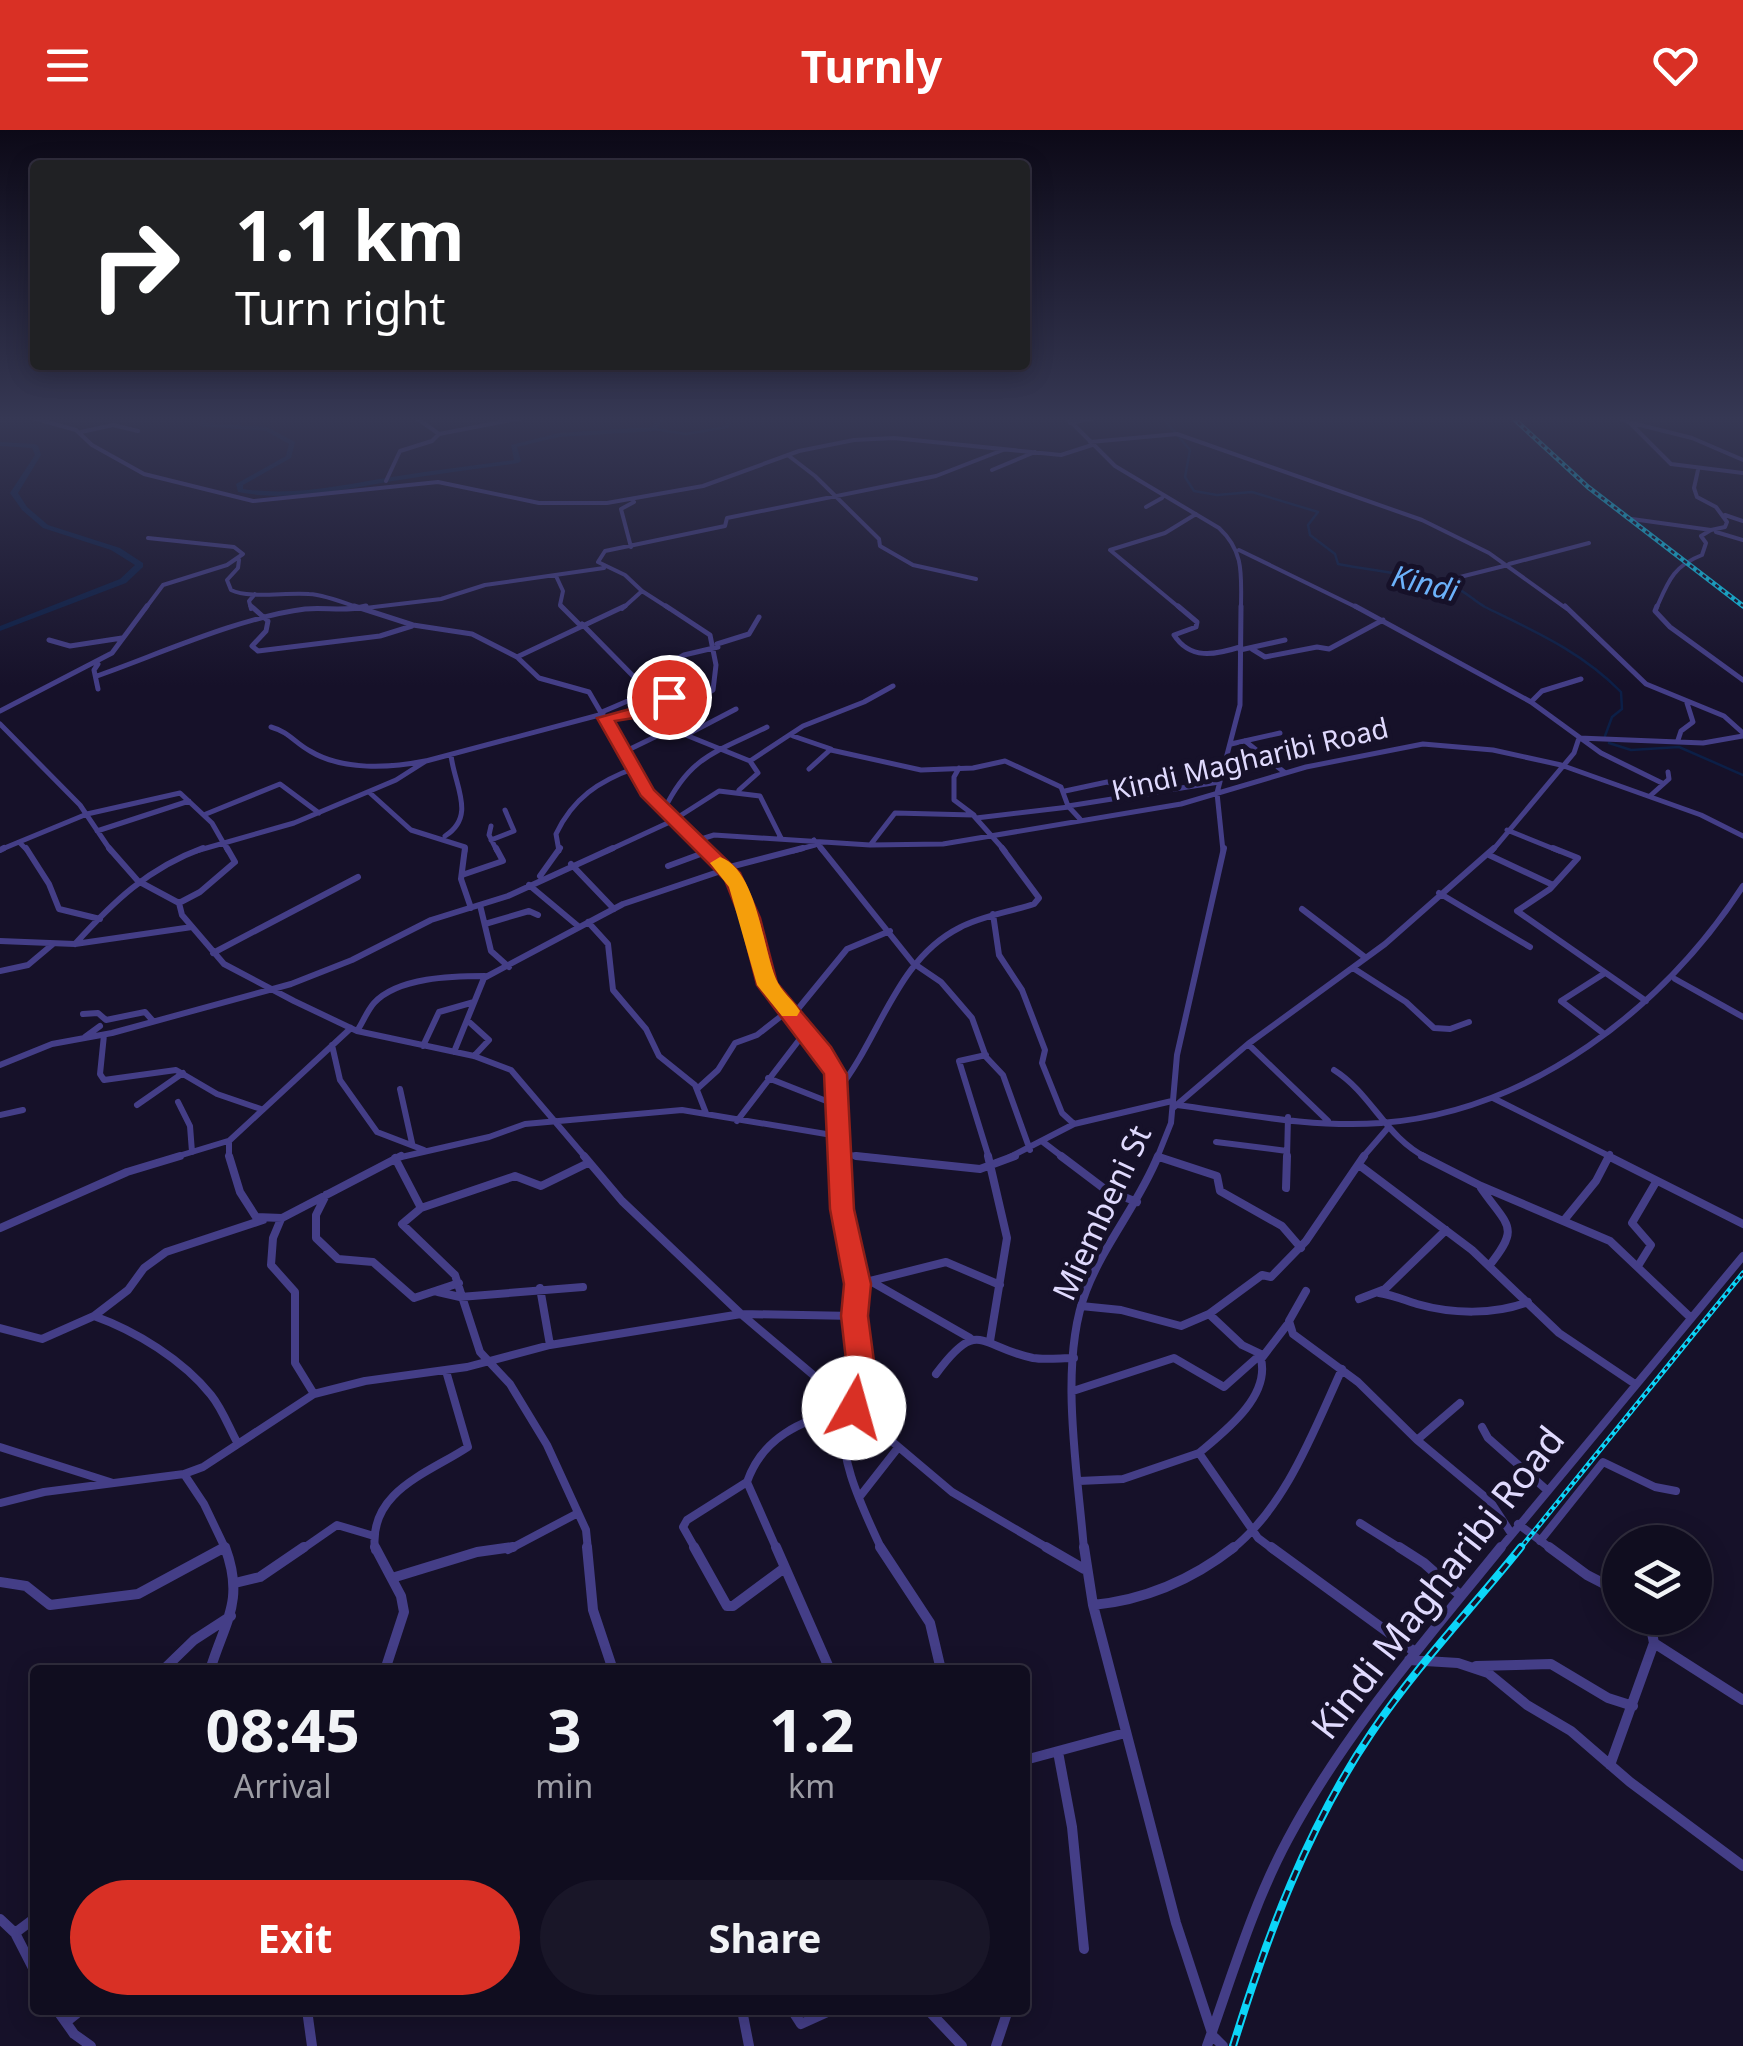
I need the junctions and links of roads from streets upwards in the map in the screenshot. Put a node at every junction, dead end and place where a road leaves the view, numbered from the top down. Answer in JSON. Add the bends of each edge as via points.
{"nodes":[{"id":1,"x":626,"y":506,"type":"edge"},
{"id":2,"x":793,"y":506,"type":"edge"},
{"id":3,"x":843,"y":506,"type":"edge"},
{"id":4,"x":1182,"y":506,"type":"edge"},
{"id":5,"x":1384,"y":506,"type":"edge"},
{"id":6,"x":1710,"y":506,"type":"edge"},
{"id":7,"x":1197,"y":513,"type":"junction"},
{"id":8,"x":1724,"y":515,"type":"junction"},
{"id":9,"x":1632,"y":519,"type":"dead end"},
{"id":10,"x":1743,"y":521,"type":"edge"},
{"id":11,"x":1710,"y":530,"type":"junction"},
{"id":12,"x":148,"y":538,"type":"dead end"},
{"id":13,"x":1743,"y":540,"type":"edge"},
{"id":14,"x":1589,"y":543,"type":"dead end"},
{"id":15,"x":631,"y":547,"type":"junction"},
{"id":16,"x":1238,"y":549,"type":"junction"},
{"id":17,"x":239,"y":560,"type":"junction"},
{"id":18,"x":1509,"y":565,"type":"junction"},
{"id":19,"x":606,"y":567,"type":"junction"},
{"id":20,"x":556,"y":576,"type":"junction"},
{"id":21,"x":976,"y":579,"type":"dead end"},
{"id":22,"x":1448,"y":580,"type":"dead end"},
{"id":23,"x":642,"y":591,"type":"junction"},
{"id":24,"x":255,"y":594,"type":"junction"},
{"id":25,"x":364,"y":607,"type":"junction"},
{"id":26,"x":759,"y":616,"type":"dead end"},
{"id":27,"x":1383,"y":620,"type":"junction"},
{"id":28,"x":268,"y":621,"type":"junction"},
{"id":29,"x":581,"y":624,"type":"junction"},
{"id":30,"x":413,"y":625,"type":"junction"},
{"id":31,"x":221,"y":634,"type":"junction"},
{"id":32,"x":123,"y":638,"type":"junction"},
{"id":33,"x":48,"y":640,"type":"dead end"},
{"id":34,"x":1285,"y":640,"type":"dead end"},
{"id":35,"x":212,"y":642,"type":"dead end"},
{"id":36,"x":718,"y":646,"type":"junction"},
{"id":37,"x":1240,"y":648,"type":"junction"},
{"id":38,"x":1252,"y":649,"type":"junction"},
{"id":39,"x":517,"y":657,"type":"junction"},
{"id":40,"x":98,"y":662,"type":"junction"},
{"id":41,"x":83,"y":670,"type":"junction"},
{"id":42,"x":96,"y":673,"type":"junction"},
{"id":43,"x":1581,"y":679,"type":"dead end"},
{"id":44,"x":1743,"y":680,"type":"edge"},
{"id":45,"x":638,"y":682,"type":"junction"},
{"id":46,"x":684,"y":682,"type":"dead end"},
{"id":47,"x":893,"y":686,"type":"dead end"},
{"id":48,"x":98,"y":689,"type":"dead end"},
{"id":49,"x":1531,"y":702,"type":"junction"},
{"id":50,"x":1686,"y":702,"type":"junction"},
{"id":51,"x":736,"y":710,"type":"dead end"},
{"id":52,"x":0,"y":711,"type":"edge"},
{"id":53,"x":634,"y":714,"type":"junction"},
{"id":54,"x":604,"y":715,"type":"junction"},
{"id":55,"x":0,"y":724,"type":"edge"},
{"id":56,"x":668,"y":727,"type":"junction"},
{"id":57,"x":767,"y":727,"type":"dead end"},
{"id":58,"x":271,"y":728,"type":"dead end"},
{"id":59,"x":689,"y":733,"type":"junction"},
{"id":60,"x":1280,"y":734,"type":"dead end"},
{"id":61,"x":1743,"y":734,"type":"edge"},
{"id":62,"x":792,"y":736,"type":"junction"},
{"id":63,"x":1579,"y":738,"type":"junction"},
{"id":64,"x":1678,"y":740,"type":"junction"},
{"id":65,"x":1244,"y":742,"type":"junction"},
{"id":66,"x":1231,"y":744,"type":"junction"},
{"id":67,"x":722,"y":750,"type":"junction"},
{"id":68,"x":831,"y":750,"type":"junction"},
{"id":69,"x":626,"y":752,"type":"junction"},
{"id":70,"x":451,"y":755,"type":"junction"},
{"id":71,"x":426,"y":761,"type":"junction"},
{"id":72,"x":750,"y":761,"type":"junction"},
{"id":73,"x":1561,"y":765,"type":"junction"},
{"id":74,"x":635,"y":768,"type":"junction"},
{"id":75,"x":959,"y":768,"type":"junction"},
{"id":76,"x":809,"y":770,"type":"dead end"},
{"id":77,"x":1285,"y":772,"type":"junction"},
{"id":78,"x":1668,"y":772,"type":"dead end"},
{"id":79,"x":1219,"y":782,"type":"junction"},
{"id":80,"x":1662,"y":783,"type":"junction"},
{"id":81,"x":738,"y":791,"type":"junction"},
{"id":82,"x":1064,"y":791,"type":"junction"},
{"id":83,"x":369,"y":792,"type":"junction"},
{"id":84,"x":1218,"y":793,"type":"junction"},
{"id":85,"x":1150,"y":794,"type":"junction"},
{"id":86,"x":1650,"y":796,"type":"junction"},
{"id":87,"x":190,"y":800,"type":"junction"},
{"id":88,"x":1069,"y":806,"type":"junction"},
{"id":89,"x":504,"y":810,"type":"dead end"},
{"id":90,"x":664,"y":810,"type":"junction"},
{"id":91,"x":319,"y":813,"type":"junction"},
{"id":92,"x":87,"y":814,"type":"junction"},
{"id":93,"x":206,"y":814,"type":"junction"},
{"id":94,"x":975,"y":817,"type":"junction"},
{"id":95,"x":1081,"y":820,"type":"junction"},
{"id":96,"x":672,"y":821,"type":"junction"},
{"id":97,"x":491,"y":826,"type":"dead end"},
{"id":98,"x":1506,"y":830,"type":"junction"},
{"id":99,"x":98,"y":831,"type":"junction"},
{"id":100,"x":444,"y":836,"type":"junction"},
{"id":101,"x":1743,"y":836,"type":"edge"},
{"id":102,"x":990,"y":837,"type":"junction"},
{"id":103,"x":781,"y":839,"type":"junction"},
{"id":104,"x":226,"y":840,"type":"junction"},
{"id":105,"x":491,"y":840,"type":"junction"},
{"id":106,"x":695,"y":841,"type":"junction"},
{"id":107,"x":19,"y":842,"type":"junction"},
{"id":108,"x":814,"y":843,"type":"junction"},
{"id":109,"x":870,"y":844,"type":"junction"},
{"id":110,"x":0,"y":850,"type":"edge"},
{"id":111,"x":707,"y":852,"type":"junction"},
{"id":112,"x":1489,"y":856,"type":"junction"},
{"id":113,"x":571,"y":864,"type":"junction"},
{"id":114,"x":668,"y":866,"type":"dead end"},
{"id":115,"x":726,"y":868,"type":"junction"},
{"id":116,"x":462,"y":875,"type":"junction"},
{"id":117,"x":358,"y":877,"type":"dead end"},
{"id":118,"x":537,"y":880,"type":"junction"},
{"id":119,"x":138,"y":881,"type":"junction"},
{"id":120,"x":529,"y":884,"type":"junction"},
{"id":121,"x":1554,"y":885,"type":"junction"},
{"id":122,"x":1743,"y":886,"type":"edge"},
{"id":123,"x":1439,"y":893,"type":"junction"},
{"id":124,"x":179,"y":903,"type":"junction"},
{"id":125,"x":480,"y":905,"type":"junction"},
{"id":126,"x":472,"y":908,"type":"junction"},
{"id":127,"x":614,"y":909,"type":"junction"},
{"id":128,"x":1302,"y":909,"type":"dead end"},
{"id":129,"x":993,"y":914,"type":"junction"},
{"id":130,"x":538,"y":915,"type":"dead end"},
{"id":131,"x":101,"y":920,"type":"junction"},
{"id":132,"x":588,"y":921,"type":"junction"},
{"id":133,"x":485,"y":924,"type":"junction"},
{"id":134,"x":578,"y":926,"type":"junction"},
{"id":135,"x":193,"y":927,"type":"junction"},
{"id":136,"x":890,"y":931,"type":"junction"},
{"id":137,"x":0,"y":941,"type":"edge"},
{"id":138,"x":54,"y":944,"type":"junction"},
{"id":139,"x":76,"y":944,"type":"junction"},
{"id":140,"x":1530,"y":948,"type":"dead end"},
{"id":141,"x":214,"y":953,"type":"junction"},
{"id":142,"x":1366,"y":958,"type":"junction"},
{"id":143,"x":913,"y":963,"type":"junction"},
{"id":144,"x":508,"y":966,"type":"junction"},
{"id":145,"x":1353,"y":968,"type":"junction"},
{"id":146,"x":0,"y":971,"type":"edge"},
{"id":147,"x":1605,"y":973,"type":"junction"},
{"id":148,"x":489,"y":976,"type":"junction"},
{"id":149,"x":1674,"y":978,"type":"junction"},
{"id":150,"x":274,"y":989,"type":"junction"},
{"id":151,"x":1646,"y":1001,"type":"junction"},
{"id":152,"x":474,"y":1002,"type":"junction"},
{"id":153,"x":791,"y":1012,"type":"junction"},
{"id":154,"x":82,"y":1014,"type":"dead end"},
{"id":155,"x":1743,"y":1017,"type":"edge"},
{"id":156,"x":467,"y":1020,"type":"junction"},
{"id":157,"x":153,"y":1021,"type":"junction"},
{"id":158,"x":1469,"y":1022,"type":"dead end"},
{"id":159,"x":101,"y":1029,"type":"junction"},
{"id":160,"x":354,"y":1029,"type":"junction"},
{"id":161,"x":806,"y":1031,"type":"junction"},
{"id":162,"x":1603,"y":1032,"type":"junction"},
{"id":163,"x":332,"y":1044,"type":"junction"},
{"id":164,"x":1248,"y":1044,"type":"junction"},
{"id":165,"x":424,"y":1046,"type":"junction"},
{"id":166,"x":454,"y":1052,"type":"junction"},
{"id":167,"x":986,"y":1055,"type":"junction"},
{"id":168,"x":474,"y":1056,"type":"junction"},
{"id":169,"x":0,"y":1065,"type":"edge"},
{"id":170,"x":1334,"y":1070,"type":"dead end"},
{"id":171,"x":183,"y":1073,"type":"junction"},
{"id":172,"x":768,"y":1078,"type":"junction"},
{"id":173,"x":400,"y":1088,"type":"dead end"},
{"id":174,"x":698,"y":1090,"type":"junction"},
{"id":175,"x":838,"y":1090,"type":"junction"},
{"id":176,"x":1492,"y":1098,"type":"junction"},
{"id":177,"x":178,"y":1102,"type":"dead end"},
{"id":178,"x":137,"y":1104,"type":"dead end"},
{"id":179,"x":1173,"y":1105,"type":"junction"},
{"id":180,"x":839,"y":1106,"type":"junction"},
{"id":181,"x":261,"y":1109,"type":"junction"},
{"id":182,"x":23,"y":1110,"type":"dead end"},
{"id":183,"x":544,"y":1112,"type":"junction"},
{"id":184,"x":707,"y":1114,"type":"junction"},
{"id":185,"x":0,"y":1115,"type":"edge"},
{"id":186,"x":1288,"y":1117,"type":"junction"},
{"id":187,"x":737,"y":1121,"type":"junction"},
{"id":188,"x":1329,"y":1122,"type":"junction"},
{"id":189,"x":525,"y":1124,"type":"junction"},
{"id":190,"x":556,"y":1124,"type":"junction"},
{"id":191,"x":1074,"y":1124,"type":"junction"},
{"id":192,"x":1385,"y":1126,"type":"junction"},
{"id":193,"x":838,"y":1136,"type":"junction"},
{"id":194,"x":229,"y":1141,"type":"junction"},
{"id":195,"x":409,"y":1142,"type":"junction"},
{"id":196,"x":1043,"y":1142,"type":"junction"},
{"id":197,"x":1216,"y":1142,"type":"dead end"},
{"id":198,"x":425,"y":1150,"type":"junction"},
{"id":199,"x":1030,"y":1150,"type":"junction"},
{"id":200,"x":1287,"y":1151,"type":"junction"},
{"id":201,"x":192,"y":1152,"type":"junction"},
{"id":202,"x":839,"y":1154,"type":"junction"},
{"id":203,"x":1610,"y":1154,"type":"junction"},
{"id":204,"x":399,"y":1157,"type":"junction"},
{"id":205,"x":1160,"y":1157,"type":"junction"},
{"id":206,"x":588,"y":1162,"type":"junction"},
{"id":207,"x":1359,"y":1164,"type":"junction"},
{"id":208,"x":991,"y":1165,"type":"junction"},
{"id":209,"x":1656,"y":1182,"type":"junction"},
{"id":210,"x":1481,"y":1186,"type":"junction"},
{"id":211,"x":1286,"y":1188,"type":"dead end"},
{"id":212,"x":326,"y":1194,"type":"junction"},
{"id":213,"x":1137,"y":1202,"type":"junction"},
{"id":214,"x":421,"y":1208,"type":"junction"},
{"id":215,"x":282,"y":1218,"type":"junction"},
{"id":216,"x":1565,"y":1219,"type":"junction"},
{"id":217,"x":264,"y":1220,"type":"junction"},
{"id":218,"x":1743,"y":1224,"type":"edge"},
{"id":219,"x":0,"y":1228,"type":"edge"},
{"id":220,"x":1446,"y":1230,"type":"junction"},
{"id":221,"x":1301,"y":1248,"type":"junction"},
{"id":222,"x":1743,"y":1256,"type":"edge"},
{"id":223,"x":1489,"y":1266,"type":"junction"},
{"id":224,"x":1638,"y":1266,"type":"junction"},
{"id":225,"x":872,"y":1281,"type":"junction"},
{"id":226,"x":458,"y":1284,"type":"junction"},
{"id":227,"x":858,"y":1284,"type":"junction"},
{"id":228,"x":1000,"y":1285,"type":"junction"},
{"id":229,"x":583,"y":1287,"type":"dead end"},
{"id":230,"x":540,"y":1288,"type":"junction"},
{"id":231,"x":1306,"y":1291,"type":"dead end"},
{"id":232,"x":437,"y":1292,"type":"junction"},
{"id":233,"x":1379,"y":1293,"type":"junction"},
{"id":234,"x":460,"y":1296,"type":"junction"},
{"id":235,"x":1359,"y":1299,"type":"dead end"},
{"id":236,"x":1528,"y":1302,"type":"junction"},
{"id":237,"x":1082,"y":1306,"type":"junction"},
{"id":238,"x":741,"y":1314,"type":"junction"},
{"id":239,"x":1208,"y":1314,"type":"junction"},
{"id":240,"x":94,"y":1316,"type":"junction"},
{"id":241,"x":855,"y":1316,"type":"junction"},
{"id":242,"x":1691,"y":1318,"type":"junction"},
{"id":243,"x":1289,"y":1322,"type":"junction"},
{"id":244,"x":0,"y":1328,"type":"edge"},
{"id":245,"x":970,"y":1339,"type":"junction"},
{"id":246,"x":990,"y":1340,"type":"junction"},
{"id":247,"x":550,"y":1346,"type":"junction"},
{"id":248,"x":1262,"y":1355,"type":"junction"},
{"id":249,"x":1074,"y":1358,"type":"junction"},
{"id":250,"x":488,"y":1362,"type":"junction"},
{"id":251,"x":1342,"y":1369,"type":"junction"},
{"id":252,"x":446,"y":1370,"type":"junction"},
{"id":253,"x":936,"y":1374,"type":"dead end"},
{"id":254,"x":1635,"y":1384,"type":"junction"},
{"id":255,"x":1073,"y":1392,"type":"junction"},
{"id":256,"x":314,"y":1394,"type":"junction"},
{"id":257,"x":1460,"y":1403,"type":"dead end"},
{"id":258,"x":849,"y":1407,"type":"junction"},
{"id":259,"x":1482,"y":1427,"type":"dead end"},
{"id":260,"x":1417,"y":1440,"type":"junction"},
{"id":261,"x":238,"y":1444,"type":"junction"},
{"id":262,"x":0,"y":1447,"type":"edge"},
{"id":263,"x":897,"y":1449,"type":"junction"},
{"id":264,"x":1199,"y":1453,"type":"junction"},
{"id":265,"x":184,"y":1474,"type":"junction"},
{"id":266,"x":1079,"y":1481,"type":"junction"},
{"id":267,"x":746,"y":1482,"type":"junction"},
{"id":268,"x":116,"y":1484,"type":"junction"},
{"id":269,"x":1548,"y":1491,"type":"junction"},
{"id":270,"x":1676,"y":1491,"type":"dead end"},
{"id":271,"x":861,"y":1495,"type":"junction"},
{"id":272,"x":0,"y":1502,"type":"edge"},
{"id":273,"x":578,"y":1514,"type":"junction"},
{"id":274,"x":1360,"y":1524,"type":"dead end"},
{"id":275,"x":1515,"y":1528,"type":"junction"},
{"id":276,"x":1251,"y":1532,"type":"junction"},
{"id":277,"x":374,"y":1536,"type":"junction"},
{"id":278,"x":1540,"y":1541,"type":"junction"},
{"id":279,"x":225,"y":1548,"type":"junction"},
{"id":280,"x":783,"y":1569,"type":"junction"},
{"id":281,"x":1086,"y":1570,"type":"junction"},
{"id":282,"x":392,"y":1578,"type":"junction"},
{"id":283,"x":0,"y":1582,"type":"edge"},
{"id":284,"x":1602,"y":1583,"type":"edge"},
{"id":285,"x":235,"y":1584,"type":"junction"},
{"id":286,"x":1460,"y":1595,"type":"junction"},
{"id":287,"x":1093,"y":1605,"type":"junction"},
{"id":288,"x":232,"y":1615,"type":"junction"},
{"id":289,"x":1652,"y":1635,"type":"edge"},
{"id":290,"x":1654,"y":1644,"type":"junction"},
{"id":291,"x":1411,"y":1656,"type":"junction"},
{"id":292,"x":167,"y":1665,"type":"edge"},
{"id":293,"x":212,"y":1665,"type":"edge"},
{"id":294,"x":386,"y":1665,"type":"edge"},
{"id":295,"x":612,"y":1665,"type":"edge"},
{"id":296,"x":828,"y":1665,"type":"edge"},
{"id":297,"x":940,"y":1665,"type":"edge"},
{"id":298,"x":1475,"y":1666,"type":"junction"},
{"id":299,"x":1743,"y":1700,"type":"edge"},
{"id":300,"x":1634,"y":1706,"type":"junction"},
{"id":301,"x":1125,"y":1732,"type":"junction"},
{"id":302,"x":1058,"y":1752,"type":"junction"},
{"id":303,"x":1030,"y":1759,"type":"edge"},
{"id":304,"x":1610,"y":1766,"type":"junction"},
{"id":305,"x":1743,"y":1866,"type":"edge"},
{"id":306,"x":0,"y":1920,"type":"edge"},
{"id":307,"x":30,"y":1922,"type":"edge"},
{"id":308,"x":15,"y":1934,"type":"junction"},
{"id":309,"x":1084,"y":1949,"type":"dead end"},
{"id":310,"x":30,"y":1962,"type":"edge"},
{"id":311,"x":61,"y":2015,"type":"edge"},
{"id":312,"x":75,"y":2015,"type":"edge"},
{"id":313,"x":308,"y":2015,"type":"edge"},
{"id":314,"x":743,"y":2015,"type":"edge"},
{"id":315,"x":795,"y":2015,"type":"edge"},
{"id":316,"x":821,"y":2015,"type":"edge"},
{"id":317,"x":933,"y":2015,"type":"edge"},
{"id":318,"x":1006,"y":2015,"type":"edge"},
{"id":319,"x":66,"y":2022,"type":"junction"},
{"id":320,"x":1210,"y":2041,"type":"edge"},
{"id":321,"x":92,"y":2046,"type":"edge"},
{"id":322,"x":312,"y":2046,"type":"edge"},
{"id":323,"x":749,"y":2046,"type":"edge"},
{"id":324,"x":962,"y":2046,"type":"edge"},
{"id":325,"x":996,"y":2046,"type":"edge"},
{"id":326,"x":1223,"y":2046,"type":"edge"}],
"edges":[{"from":1,"to":15,"type":"street","via":[[621,509]]},
{"from":2,"to":15,"type":"street"},
{"from":3,"to":21,"type":"street","via":[[878,544],[910,564]]},
{"from":4,"to":7,"type":"street"},
{"from":5,"to":18,"type":"street"},
{"from":6,"to":8,"type":"street"},
{"from":7,"to":16,"type":"street"},
{"from":7,"to":37,"type":"street","via":[[1165,533],[1110,550],[1197,622],[1174,634],[1182,645],[1210,656]]},
{"from":8,"to":10,"type":"street"},
{"from":8,"to":11,"type":"street","via":[[1725,527]]},
{"from":9,"to":11,"type":"street"},
{"from":11,"to":13,"type":"street"},
{"from":11,"to":44,"type":"street","via":[[1701,536],[1702,555],[1672,569],[1656,616]]},
{"from":12,"to":17,"type":"street","via":[[234,547],[242,551]]},
{"from":14,"to":18,"type":"street"},
{"from":15,"to":19,"type":"street","via":[[605,551],[598,561]]},
{"from":16,"to":27,"type":"street"},
{"from":16,"to":37,"type":"street","name":"Miembeni St"},
{"from":17,"to":24,"type":"street","via":[[228,586],[242,596]]},
{"from":17,"to":32,"type":"street","via":[[163,585]]},
{"from":18,"to":22,"type":"street"},
{"from":18,"to":50,"type":"street","via":[[1558,599],[1638,678]]},
{"from":19,"to":20,"type":"street"},
{"from":19,"to":23,"type":"street"},
{"from":20,"to":25,"type":"street"},
{"from":20,"to":29,"type":"street","via":[[560,605]]},
{"from":23,"to":29,"type":"street","via":[[617,613]]},
{"from":23,"to":36,"type":"street","via":[[707,630]]},
{"from":24,"to":25,"type":"street","via":[[303,592]]},
{"from":24,"to":28,"type":"street","via":[[252,611]]},
{"from":25,"to":28,"type":"street","via":[[309,608]]},
{"from":25,"to":30,"type":"street"},
{"from":26,"to":36,"type":"street","via":[[748,636]]},
{"from":27,"to":38,"type":"street","via":[[1329,650],[1265,657]]},
{"from":27,"to":49,"type":"street"},
{"from":28,"to":30,"type":"street","via":[[254,650],[380,636]]},
{"from":28,"to":31,"type":"street"},
{"from":29,"to":39,"type":"street"},
{"from":29,"to":45,"type":"street"},
{"from":30,"to":39,"type":"street","via":[[472,634]]},
{"from":31,"to":35,"type":"street"},
{"from":31,"to":42,"type":"street"},
{"from":32,"to":33,"type":"street","via":[[70,646]]},
{"from":32,"to":40,"type":"street"},
{"from":34,"to":38,"type":"street"},
{"from":36,"to":45,"type":"street","via":[[684,654]]},
{"from":36,"to":56,"type":"street","via":[[714,688],[680,708]]},
{"from":37,"to":38,"type":"street"},
{"from":37,"to":66,"type":"street","name":"Miembeni St","via":[[1240,705]]},
{"from":39,"to":54,"type":"street","via":[[539,678],[589,692]]},
{"from":40,"to":41,"type":"street"},
{"from":40,"to":42,"type":"street"},
{"from":41,"to":42,"type":"street"},
{"from":41,"to":52,"type":"street"},
{"from":42,"to":48,"type":"street"},
{"from":43,"to":49,"type":"street","via":[[1542,691]]},
{"from":45,"to":54,"type":"street","via":[[630,700]]},
{"from":46,"to":53,"type":"street","via":[[678,694]]},
{"from":47,"to":62,"type":"street"},
{"from":49,"to":63,"type":"street"},
{"from":50,"to":61,"type":"street","via":[[1724,716]]},
{"from":50,"to":64,"type":"street","via":[[1693,722]]},
{"from":51,"to":59,"type":"street"},
{"from":53,"to":54,"type":"street"},
{"from":53,"to":56,"type":"street"},
{"from":54,"to":69,"type":"street"},
{"from":54,"to":70,"type":"street"},
{"from":55,"to":92,"type":"street"},
{"from":56,"to":59,"type":"street"},
{"from":56,"to":69,"type":"street"},
{"from":57,"to":67,"type":"street"},
{"from":58,"to":71,"type":"street","via":[[327,758],[390,768]]},
{"from":59,"to":67,"type":"street"},
{"from":60,"to":65,"type":"street"},
{"from":61,"to":64,"type":"street","via":[[1715,743]]},
{"from":62,"to":68,"type":"street"},
{"from":62,"to":72,"type":"street"},
{"from":63,"to":64,"type":"street"},
{"from":63,"to":73,"type":"street"},
{"from":63,"to":80,"type":"street"},
{"from":65,"to":66,"type":"street"},
{"from":65,"to":77,"type":"street"},
{"from":66,"to":79,"type":"street","name":"Miembeni St"},
{"from":67,"to":72,"type":"street"},
{"from":67,"to":90,"type":"street","via":[[688,768]]},
{"from":68,"to":75,"type":"street","via":[[922,770]]},
{"from":68,"to":76,"type":"street"},
{"from":69,"to":74,"type":"street"},
{"from":70,"to":71,"type":"street"},
{"from":70,"to":100,"type":"street","via":[[464,819]]},
{"from":71,"to":83,"type":"street"},
{"from":72,"to":81,"type":"street","via":[[758,773]]},
{"from":73,"to":77,"type":"street","name":"Kindi Magharibi Road","via":[[1423,744]]},
{"from":73,"to":86,"type":"street","name":"Kindi Magharibi Road"},
{"from":73,"to":98,"type":"street"},
{"from":74,"to":90,"type":"street"},
{"from":74,"to":118,"type":"street","via":[[597,782],[576,799],[556,834],[560,850]]},
{"from":75,"to":82,"type":"street","via":[[1004,762]]},
{"from":75,"to":94,"type":"street","via":[[954,800]]},
{"from":77,"to":84,"type":"street","name":"Kindi Magharibi Road"},
{"from":78,"to":80,"type":"street"},
{"from":79,"to":84,"type":"street","name":"Miembeni St"},
{"from":79,"to":85,"type":"street"},
{"from":80,"to":86,"type":"street"},
{"from":81,"to":96,"type":"street","via":[[718,791]]},
{"from":81,"to":103,"type":"street","via":[[762,798]]},
{"from":82,"to":85,"type":"street","via":[[1107,782]]},
{"from":82,"to":88,"type":"street"},
{"from":83,"to":91,"type":"street"},
{"from":83,"to":100,"type":"street","via":[[411,830]]},
{"from":84,"to":95,"type":"street","name":"Kindi Magharibi Road"},
{"from":84,"to":179,"type":"street","name":"Miembeni St","via":[[1224,848],[1177,1055]]},
{"from":85,"to":88,"type":"street"},
{"from":86,"to":101,"type":"street","name":"Kindi Magharibi Road"},
{"from":87,"to":92,"type":"street","via":[[171,793]]},
{"from":87,"to":93,"type":"street"},
{"from":87,"to":99,"type":"street"},
{"from":88,"to":94,"type":"street"},
{"from":88,"to":95,"type":"street"},
{"from":89,"to":105,"type":"street","via":[[514,831]]},
{"from":90,"to":96,"type":"street"},
{"from":91,"to":93,"type":"street","via":[[280,784]]},
{"from":91,"to":104,"type":"street"},
{"from":92,"to":99,"type":"street"},
{"from":92,"to":107,"type":"street"},
{"from":93,"to":104,"type":"street"},
{"from":94,"to":102,"type":"street"},
{"from":94,"to":109,"type":"street","via":[[895,813]]},
{"from":95,"to":102,"type":"street","name":"Kindi Magharibi Road"},
{"from":96,"to":106,"type":"street"},
{"from":96,"to":113,"type":"street"},
{"from":97,"to":105,"type":"street"},
{"from":98,"to":112,"type":"street"},
{"from":98,"to":121,"type":"street","via":[[1578,858]]},
{"from":99,"to":119,"type":"street"},
{"from":100,"to":116,"type":"street","via":[[465,847]]},
{"from":102,"to":109,"type":"street","name":"Kindi Magharibi Road","via":[[927,846]]},
{"from":102,"to":129,"type":"street","via":[[1039,898]]},
{"from":103,"to":106,"type":"street","name":"Kindi Magharibi Road"},
{"from":103,"to":108,"type":"street","name":"Kindi Magharibi Road"},
{"from":104,"to":119,"type":"street","via":[[170,860]]},
{"from":104,"to":124,"type":"street","via":[[234,864]]},
{"from":105,"to":116,"type":"street","via":[[502,861]]},
{"from":106,"to":111,"type":"street"},
{"from":107,"to":110,"type":"street"},
{"from":107,"to":131,"type":"street","via":[[59,910]]},
{"from":108,"to":109,"type":"street","name":"Kindi Magharibi Road"},
{"from":108,"to":115,"type":"street"},
{"from":108,"to":136,"type":"street"},
{"from":111,"to":114,"type":"street"},
{"from":111,"to":115,"type":"street"},
{"from":112,"to":121,"type":"street"},
{"from":112,"to":123,"type":"street"},
{"from":113,"to":118,"type":"street"},
{"from":113,"to":127,"type":"street"},
{"from":115,"to":127,"type":"street"},
{"from":115,"to":153,"type":"street","via":[[742,897],[767,985]]},
{"from":116,"to":126,"type":"street"},
{"from":117,"to":141,"type":"street"},
{"from":118,"to":120,"type":"street"},
{"from":119,"to":124,"type":"street"},
{"from":119,"to":131,"type":"street"},
{"from":120,"to":125,"type":"street"},
{"from":120,"to":134,"type":"street"},
{"from":121,"to":147,"type":"street","via":[[1517,911]]},
{"from":122,"to":149,"type":"street"},
{"from":123,"to":140,"type":"street"},
{"from":123,"to":142,"type":"street"},
{"from":124,"to":135,"type":"street"},
{"from":125,"to":126,"type":"street"},
{"from":125,"to":133,"type":"street"},
{"from":126,"to":150,"type":"street"},
{"from":127,"to":132,"type":"street"},
{"from":128,"to":142,"type":"street"},
{"from":129,"to":143,"type":"street","via":[[958,928]]},
{"from":129,"to":191,"type":"street","via":[[998,955],[1022,990],[1045,1050],[1042,1064],[1062,1113]]},
{"from":130,"to":133,"type":"street","via":[[529,911]]},
{"from":131,"to":139,"type":"street"},
{"from":132,"to":134,"type":"street"},
{"from":132,"to":174,"type":"street","via":[[615,958],[612,990],[646,1029],[659,1056]]},
{"from":133,"to":144,"type":"street","via":[[493,955]]},
{"from":134,"to":144,"type":"street"},
{"from":135,"to":139,"type":"street"},
{"from":135,"to":141,"type":"street"},
{"from":136,"to":143,"type":"street"},
{"from":136,"to":153,"type":"street","via":[[847,949]]},
{"from":137,"to":138,"type":"street"},
{"from":138,"to":139,"type":"street"},
{"from":138,"to":146,"type":"street","via":[[28,965]]},
{"from":141,"to":150,"type":"street"},
{"from":142,"to":145,"type":"street"},
{"from":143,"to":167,"type":"street","via":[[960,1000]]},
{"from":143,"to":175,"type":"street"},
{"from":144,"to":148,"type":"street"},
{"from":145,"to":158,"type":"street","via":[[1434,1028]]},
{"from":145,"to":164,"type":"street"},
{"from":147,"to":151,"type":"street"},
{"from":147,"to":162,"type":"street","via":[[1560,1000]]},
{"from":148,"to":152,"type":"street"},
{"from":148,"to":160,"type":"street","via":[[447,978],[387,994]]},
{"from":149,"to":151,"type":"street"},
{"from":149,"to":155,"type":"street"},
{"from":150,"to":157,"type":"street"},
{"from":150,"to":160,"type":"street"},
{"from":151,"to":162,"type":"street"},
{"from":152,"to":156,"type":"street"},
{"from":152,"to":165,"type":"street","via":[[439,1012]]},
{"from":153,"to":161,"type":"street"},
{"from":153,"to":174,"type":"street","via":[[734,1043]]},
{"from":154,"to":159,"type":"street","via":[[98,1013]]},
{"from":156,"to":166,"type":"street"},
{"from":156,"to":168,"type":"street","via":[[489,1040]]},
{"from":157,"to":159,"type":"street"},
{"from":157,"to":159,"type":"street","via":[[145,1012]]},
{"from":159,"to":169,"type":"street"},
{"from":159,"to":171,"type":"street","via":[[104,1080],[171,1069]]},
{"from":160,"to":163,"type":"street"},
{"from":160,"to":165,"type":"street"},
{"from":161,"to":172,"type":"street"},
{"from":161,"to":175,"type":"street","via":[[831,1064]]},
{"from":162,"to":176,"type":"street"},
{"from":163,"to":181,"type":"street"},
{"from":163,"to":195,"type":"street","via":[[348,1096],[378,1133]]},
{"from":164,"to":179,"type":"street"},
{"from":164,"to":188,"type":"street"},
{"from":165,"to":166,"type":"street"},
{"from":166,"to":168,"type":"street"},
{"from":167,"to":199,"type":"street","via":[[1003,1075]]},
{"from":167,"to":208,"type":"street","via":[[959,1061]]},
{"from":168,"to":183,"type":"street","via":[[511,1070]]},
{"from":170,"to":192,"type":"street","via":[[1350,1080]]},
{"from":171,"to":178,"type":"street"},
{"from":171,"to":181,"type":"street"},
{"from":172,"to":180,"type":"street"},
{"from":172,"to":187,"type":"street"},
{"from":173,"to":195,"type":"street"},
{"from":174,"to":184,"type":"street"},
{"from":175,"to":180,"type":"street"},
{"from":176,"to":192,"type":"street"},
{"from":176,"to":203,"type":"street"},
{"from":177,"to":201,"type":"street","via":[[190,1126]]},
{"from":179,"to":186,"type":"street"},
{"from":179,"to":191,"type":"street"},
{"from":179,"to":205,"type":"street","name":"Miembeni St"},
{"from":180,"to":193,"type":"street"},
{"from":181,"to":194,"type":"street"},
{"from":182,"to":185,"type":"street"},
{"from":183,"to":189,"type":"street"},
{"from":183,"to":190,"type":"street"},
{"from":184,"to":187,"type":"street"},
{"from":184,"to":190,"type":"street","via":[[670,1110]]},
{"from":186,"to":188,"type":"street"},
{"from":186,"to":200,"type":"street"},
{"from":187,"to":193,"type":"street"},
{"from":188,"to":192,"type":"street"},
{"from":189,"to":190,"type":"street"},
{"from":189,"to":198,"type":"street"},
{"from":190,"to":206,"type":"street"},
{"from":191,"to":196,"type":"street"},
{"from":192,"to":207,"type":"street"},
{"from":192,"to":210,"type":"street","via":[[1409,1150]]},
{"from":193,"to":202,"type":"street"},
{"from":194,"to":201,"type":"street"},
{"from":194,"to":217,"type":"street","via":[[246,1201]]},
{"from":195,"to":198,"type":"street"},
{"from":195,"to":204,"type":"street"},
{"from":196,"to":199,"type":"street"},
{"from":196,"to":213,"type":"street","via":[[1106,1190]]},
{"from":197,"to":200,"type":"street"},
{"from":198,"to":204,"type":"street"},
{"from":199,"to":208,"type":"street"},
{"from":200,"to":211,"type":"street"},
{"from":201,"to":219,"type":"street","via":[[88,1187]]},
{"from":202,"to":208,"type":"street","via":[[976,1169]]},
{"from":202,"to":227,"type":"street"},
{"from":203,"to":209,"type":"street"},
{"from":203,"to":216,"type":"street"},
{"from":204,"to":212,"type":"street"},
{"from":204,"to":214,"type":"street"},
{"from":205,"to":213,"type":"street","name":"Miembeni St"},
{"from":205,"to":221,"type":"street","via":[[1217,1176],[1220,1191],[1269,1216]]},
{"from":206,"to":214,"type":"street","via":[[541,1186],[515,1176]]},
{"from":206,"to":238,"type":"street"},
{"from":207,"to":220,"type":"street"},
{"from":207,"to":221,"type":"street"},
{"from":208,"to":228,"type":"street","via":[[1007,1238]]},
{"from":209,"to":218,"type":"street"},
{"from":209,"to":224,"type":"street","via":[[1632,1223],[1651,1246]]},
{"from":210,"to":216,"type":"street"},
{"from":210,"to":223,"type":"street","via":[[1510,1230]]},
{"from":212,"to":215,"type":"street"},
{"from":212,"to":232,"type":"street","via":[[316,1215],[317,1241],[338,1259],[373,1262],[414,1298]]},
{"from":213,"to":237,"type":"street","name":"Miembeni St"},
{"from":214,"to":226,"type":"street","via":[[402,1224],[453,1271]]},
{"from":215,"to":217,"type":"street"},
{"from":215,"to":256,"type":"street","via":[[272,1264],[294,1292],[296,1362]]},
{"from":216,"to":224,"type":"street","via":[[1610,1241]]},
{"from":217,"to":240,"type":"street","via":[[166,1252]]},
{"from":220,"to":223,"type":"street"},
{"from":220,"to":233,"type":"street"},
{"from":221,"to":239,"type":"street","via":[[1272,1276],[1262,1275]]},
{"from":222,"to":242,"type":"street","name":"Kindi Magharibi Road"},
{"from":223,"to":236,"type":"street"},
{"from":224,"to":242,"type":"street"},
{"from":225,"to":227,"type":"street"},
{"from":225,"to":228,"type":"street","via":[[946,1262]]},
{"from":225,"to":245,"type":"street"},
{"from":226,"to":232,"type":"street"},
{"from":226,"to":234,"type":"street"},
{"from":227,"to":241,"type":"street"},
{"from":228,"to":246,"type":"street"},
{"from":229,"to":230,"type":"street"},
{"from":230,"to":234,"type":"street"},
{"from":230,"to":247,"type":"street"},
{"from":231,"to":243,"type":"street"},
{"from":232,"to":234,"type":"street"},
{"from":233,"to":235,"type":"street"},
{"from":233,"to":236,"type":"street","via":[[1426,1306],[1497,1312]]},
{"from":234,"to":250,"type":"street"},
{"from":236,"to":254,"type":"street","via":[[1559,1333]]},
{"from":237,"to":239,"type":"street","via":[[1177,1326]]},
{"from":237,"to":249,"type":"street","name":"Miembeni St"},
{"from":238,"to":241,"type":"street"},
{"from":238,"to":247,"type":"street"},
{"from":238,"to":258,"type":"street"},
{"from":239,"to":248,"type":"street"},
{"from":240,"to":244,"type":"street","via":[[42,1339]]},
{"from":240,"to":261,"type":"street","via":[[123,1328],[200,1383]]},
{"from":241,"to":258,"type":"street","via":[[861,1369]]},
{"from":242,"to":254,"type":"street","name":"Kindi Magharibi Road"},
{"from":243,"to":248,"type":"street"},
{"from":243,"to":251,"type":"street","via":[[1293,1334]]},
{"from":245,"to":246,"type":"street"},
{"from":245,"to":253,"type":"street"},
{"from":246,"to":249,"type":"street","via":[[1034,1358]]},
{"from":247,"to":250,"type":"street"},
{"from":248,"to":255,"type":"street","via":[[1224,1387],[1174,1358]]},
{"from":248,"to":264,"type":"street","via":[[1262,1387]]},
{"from":249,"to":255,"type":"street","name":"Miembeni St"},
{"from":250,"to":252,"type":"street"},
{"from":250,"to":273,"type":"street","via":[[532,1418]]},
{"from":251,"to":260,"type":"street"},
{"from":251,"to":276,"type":"street"},
{"from":252,"to":256,"type":"street"},
{"from":252,"to":277,"type":"street","via":[[468,1447],[404,1483],[382,1510]]},
{"from":254,"to":269,"type":"street","name":"Kindi Magharibi Road"},
{"from":255,"to":266,"type":"street","name":"Miembeni St"},
{"from":256,"to":261,"type":"street"},
{"from":257,"to":260,"type":"street"},
{"from":258,"to":263,"type":"street"},
{"from":258,"to":267,"type":"street","via":[[809,1419],[772,1444]]},
{"from":258,"to":271,"type":"street","via":[[842,1432]]},
{"from":259,"to":269,"type":"street"},
{"from":260,"to":275,"type":"street"},
{"from":261,"to":265,"type":"street"},
{"from":262,"to":268,"type":"street"},
{"from":263,"to":271,"type":"street"},
{"from":263,"to":281,"type":"street","via":[[952,1492]]},
{"from":264,"to":266,"type":"street","via":[[1123,1479]]},
{"from":264,"to":276,"type":"street"},
{"from":265,"to":268,"type":"street"},
{"from":265,"to":279,"type":"street"},
{"from":266,"to":281,"type":"street","name":"Miembeni St"},
{"from":267,"to":280,"type":"street"},
{"from":267,"to":280,"type":"street","via":[[683,1528],[727,1606]]},
{"from":268,"to":272,"type":"street"},
{"from":269,"to":275,"type":"street","name":"Kindi Magharibi Road"},
{"from":270,"to":278,"type":"street","via":[[1603,1462]]},
{"from":271,"to":297,"type":"street","via":[[892,1570],[934,1633]]},
{"from":273,"to":282,"type":"street","via":[[505,1550]]},
{"from":273,"to":295,"type":"street","via":[[590,1550],[594,1610]]},
{"from":274,"to":286,"type":"street","via":[[1424,1563]]},
{"from":275,"to":278,"type":"street"},
{"from":275,"to":286,"type":"street","name":"Kindi Magharibi Road"},
{"from":276,"to":287,"type":"street","via":[[1166,1586],[1117,1604]]},
{"from":276,"to":291,"type":"street"},
{"from":277,"to":282,"type":"street"},
{"from":277,"to":285,"type":"street","via":[[337,1524],[260,1577]]},
{"from":278,"to":284,"type":"street"},
{"from":279,"to":283,"type":"street","via":[[138,1594],[117,1598],[50,1605],[26,1586]]},
{"from":279,"to":285,"type":"street"},
{"from":280,"to":296,"type":"street"},
{"from":281,"to":287,"type":"street","name":"Miembeni St"},
{"from":282,"to":294,"type":"street","via":[[405,1615]]},
{"from":285,"to":288,"type":"street"},
{"from":286,"to":291,"type":"street","name":"Kindi Magharibi Road"},
{"from":287,"to":301,"type":"street","name":"Miembeni St"},
{"from":288,"to":292,"type":"street"},
{"from":288,"to":293,"type":"street"},
{"from":289,"to":290,"type":"street"},
{"from":290,"to":299,"type":"street"},
{"from":290,"to":300,"type":"street"},
{"from":291,"to":298,"type":"street"},
{"from":291,"to":320,"type":"street","name":"Kindi Magharibi Road","via":[[1289,1837],[1240,1949]]},
{"from":298,"to":300,"type":"street","via":[[1551,1664]]},
{"from":298,"to":304,"type":"street"},
{"from":300,"to":304,"type":"street"},
{"from":301,"to":302,"type":"street"},
{"from":301,"to":320,"type":"street","name":"Miembeni St"},
{"from":302,"to":303,"type":"street"},
{"from":302,"to":309,"type":"street"},
{"from":304,"to":305,"type":"street"},
{"from":306,"to":308,"type":"street"},
{"from":307,"to":308,"type":"street"},
{"from":308,"to":310,"type":"street"},
{"from":311,"to":319,"type":"street"},
{"from":312,"to":319,"type":"street"},
{"from":313,"to":322,"type":"street"},
{"from":314,"to":323,"type":"street"},
{"from":315,"to":316,"type":"street","via":[[801,2024]]},
{"from":317,"to":324,"type":"street"},
{"from":318,"to":325,"type":"street"},
{"from":319,"to":321,"type":"street"},
{"from":320,"to":326,"type":"street","name":"Miembeni St"}]}
